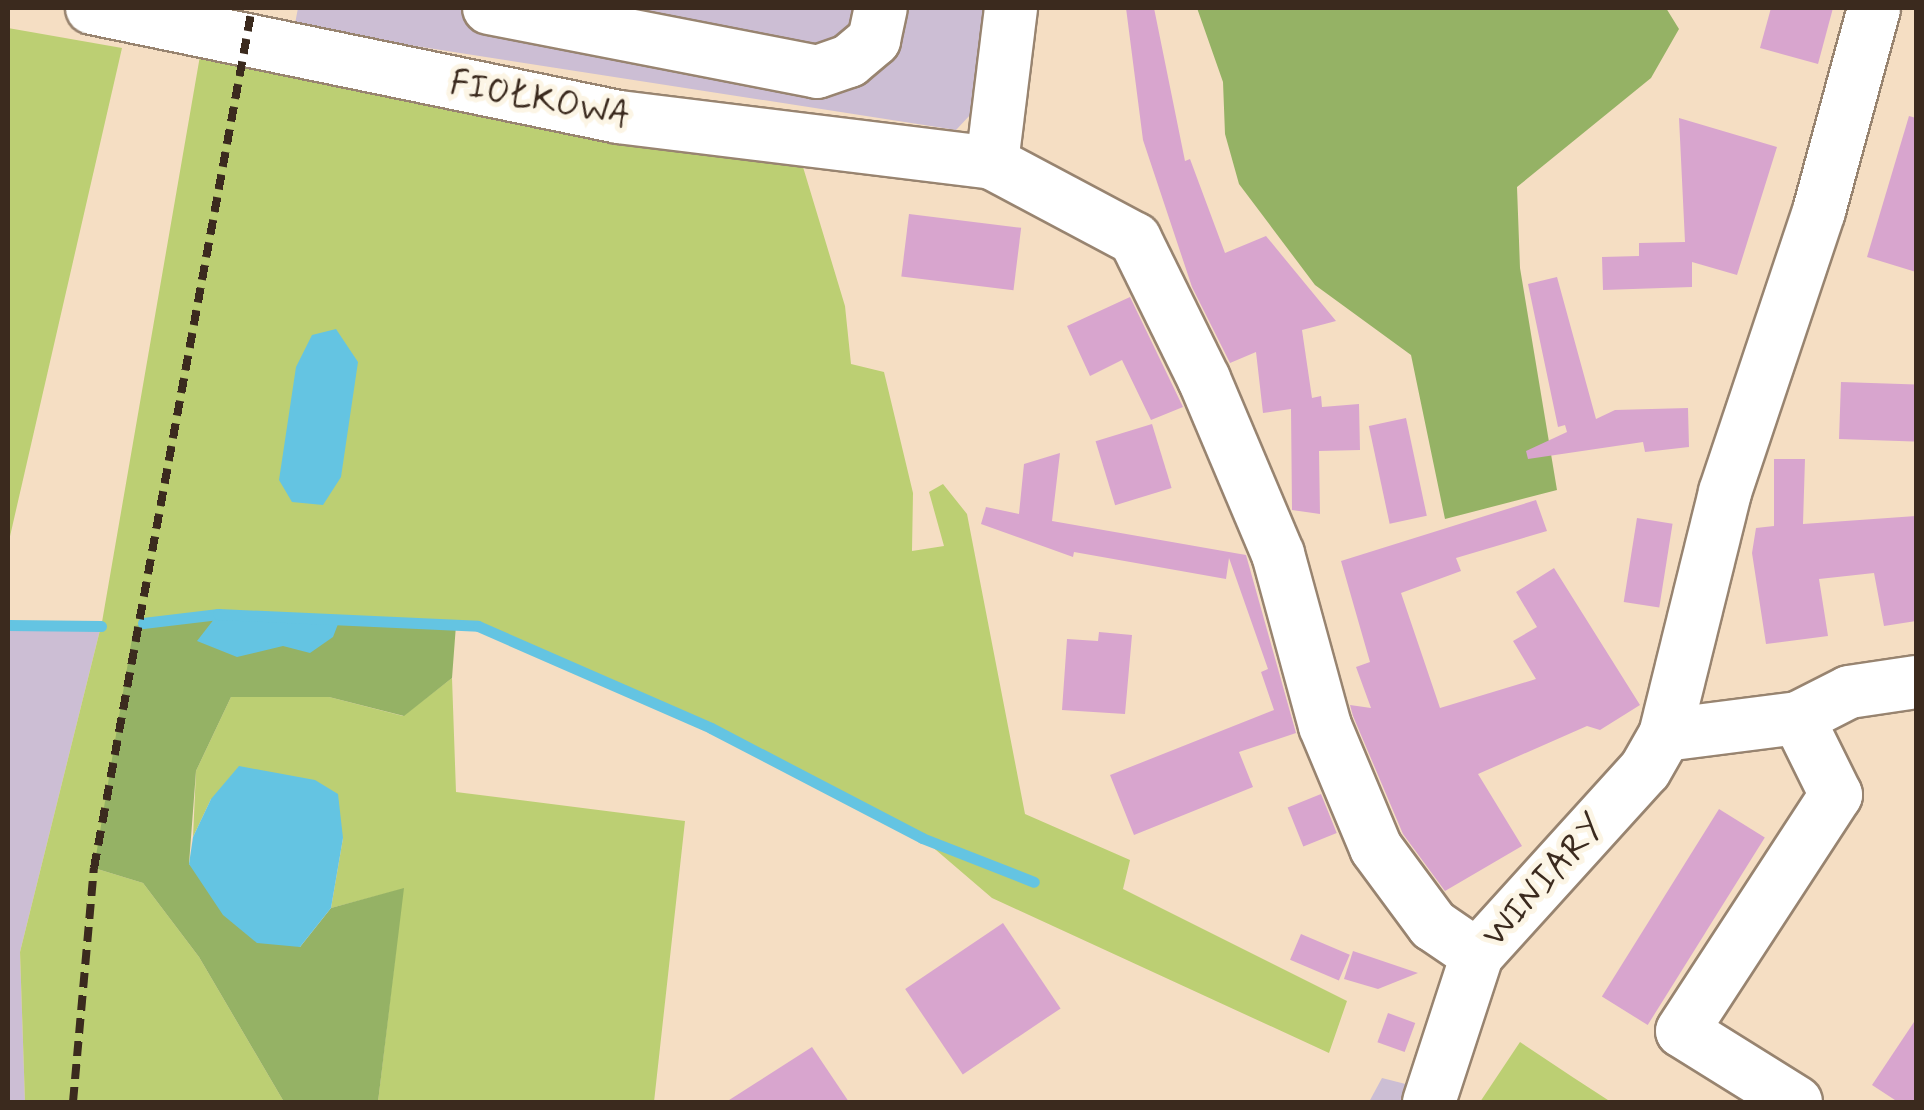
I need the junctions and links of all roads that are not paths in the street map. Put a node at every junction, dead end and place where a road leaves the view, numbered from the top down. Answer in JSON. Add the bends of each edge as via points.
{"nodes":[{"id":1,"x":92,"y":8,"type":"edge"},
{"id":2,"x":489,"y":8,"type":"edge"},
{"id":3,"x":882,"y":8,"type":"edge"},
{"id":4,"x":1011,"y":8,"type":"edge"},
{"id":5,"x":1874,"y":8,"type":"edge"},
{"id":6,"x":992,"y":163,"type":"junction"},
{"id":7,"x":1916,"y":682,"type":"edge"},
{"id":8,"x":1803,"y":716,"type":"junction"},
{"id":9,"x":1916,"y":719,"type":"edge"},
{"id":10,"x":1666,"y":735,"type":"junction"},
{"id":11,"x":1477,"y":955,"type":"junction"},
{"id":12,"x":1429,"y":1102,"type":"edge"},
{"id":13,"x":1796,"y":1102,"type":"edge"}],
"edges":[{"from":1,"to":6,"type":"street","name":"FIOŁKOWA","via":[[619,116]]},
{"from":2,"to":3,"type":"street","via":[[817,72],[849,61],[874,40]]},
{"from":4,"to":6,"type":"street"},
{"from":5,"to":10,"type":"street","name":"WINIARY","via":[[1819,211],[1725,492]]},
{"from":6,"to":11,"type":"street","name":"WINIARY","via":[[1135,239],[1278,554],[1325,726],[1376,848],[1433,924]]},
{"from":7,"to":8,"type":"street","via":[[1848,692]]},
{"from":8,"to":9,"type":"street","via":[[1851,729]]},
{"from":8,"to":10,"type":"street"},
{"from":8,"to":13,"type":"street","via":[[1836,795],[1682,1032]]},
{"from":10,"to":11,"type":"street","name":"WINIARY","via":[[1645,770]]},
{"from":11,"to":12,"type":"street"}]}
